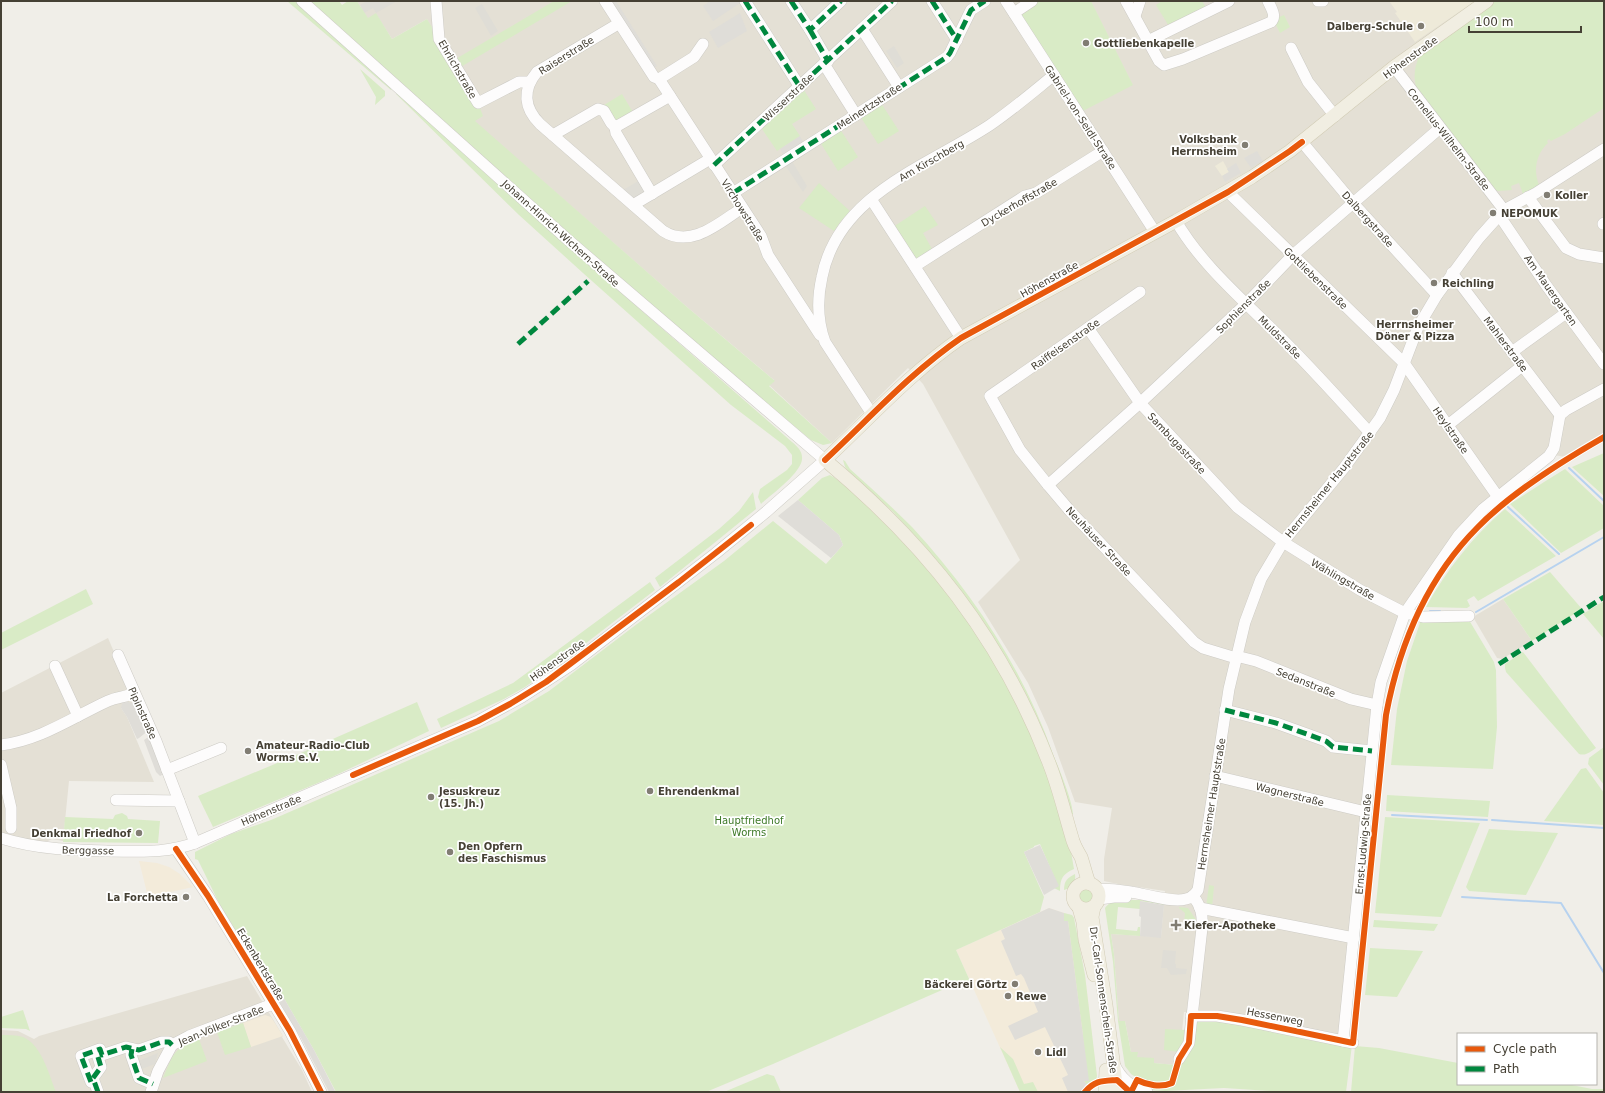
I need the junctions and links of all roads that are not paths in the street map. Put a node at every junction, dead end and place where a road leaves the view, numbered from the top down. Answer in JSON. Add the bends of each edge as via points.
{"nodes":[{"id":1,"x":302,"y":1,"type":"edge"},
{"id":2,"x":436,"y":1,"type":"edge"},
{"id":3,"x":605,"y":1,"type":"edge"},
{"id":4,"x":745,"y":1,"type":"edge"},
{"id":5,"x":791,"y":1,"type":"edge"},
{"id":6,"x":892,"y":1,"type":"edge"},
{"id":7,"x":932,"y":1,"type":"edge"},
{"id":8,"x":985,"y":1,"type":"edge"},
{"id":9,"x":1006,"y":1,"type":"edge"},
{"id":10,"x":1032,"y":1,"type":"edge"},
{"id":11,"x":1126,"y":1,"type":"edge"},
{"id":12,"x":1140,"y":1,"type":"edge"},
{"id":13,"x":1229,"y":1,"type":"edge"},
{"id":14,"x":1268,"y":1,"type":"edge"},
{"id":15,"x":1318,"y":1,"type":"edge"},
{"id":16,"x":1323,"y":1,"type":"edge"},
{"id":17,"x":1487,"y":1,"type":"edge"},
{"id":18,"x":835,"y":3,"type":"edge"},
{"id":19,"x":1014,"y":13,"type":"junction"},
{"id":20,"x":1135,"y":16,"type":"junction"},
{"id":21,"x":618,"y":24,"type":"junction"},
{"id":22,"x":862,"y":29,"type":"junction"},
{"id":23,"x":810,"y":30,"type":"junction"},
{"id":24,"x":957,"y":40,"type":"junction"},
{"id":25,"x":1148,"y":41,"type":"junction"},
{"id":26,"x":703,"y":44,"type":"dead end"},
{"id":27,"x":1291,"y":48,"type":"dead end"},
{"id":28,"x":826,"y":62,"type":"junction"},
{"id":29,"x":1394,"y":67,"type":"junction"},
{"id":30,"x":1054,"y":75,"type":"junction"},
{"id":31,"x":659,"y":79,"type":"junction"},
{"id":32,"x":530,"y":82,"type":"junction"},
{"id":33,"x":800,"y":87,"type":"junction"},
{"id":34,"x":899,"y":87,"type":"junction"},
{"id":35,"x":670,"y":96,"type":"junction"},
{"id":36,"x":856,"y":115,"type":"junction"},
{"id":37,"x":1335,"y":116,"type":"junction"},
{"id":38,"x":615,"y":127,"type":"junction"},
{"id":39,"x":1440,"y":128,"type":"junction"},
{"id":40,"x":553,"y":135,"type":"junction"},
{"id":41,"x":1302,"y":142,"type":"junction"},
{"id":42,"x":1604,"y":149,"type":"edge"},
{"id":43,"x":1103,"y":151,"type":"junction"},
{"id":44,"x":712,"y":162,"type":"junction"},
{"id":45,"x":1228,"y":192,"type":"junction"},
{"id":46,"x":733,"y":193,"type":"junction"},
{"id":47,"x":652,"y":194,"type":"junction"},
{"id":48,"x":1528,"y":197,"type":"junction"},
{"id":49,"x":871,"y":199,"type":"junction"},
{"id":50,"x":1353,"y":203,"type":"junction"},
{"id":51,"x":633,"y":205,"type":"junction"},
{"id":52,"x":742,"y":208,"type":"junction"},
{"id":53,"x":1501,"y":212,"type":"junction"},
{"id":54,"x":1176,"y":221,"type":"junction"},
{"id":55,"x":1156,"y":232,"type":"junction"},
{"id":56,"x":1293,"y":255,"type":"junction"},
{"id":57,"x":1604,"y":258,"type":"edge"},
{"id":58,"x":915,"y":266,"type":"junction"},
{"id":59,"x":1452,"y":273,"type":"junction"},
{"id":60,"x":1140,"y":292,"type":"dead end"},
{"id":61,"x":1437,"y":295,"type":"junction"},
{"id":62,"x":1246,"y":304,"type":"junction"},
{"id":63,"x":1566,"y":313,"type":"junction"},
{"id":64,"x":1088,"y":328,"type":"junction"},
{"id":65,"x":961,"y":338,"type":"junction"},
{"id":66,"x":825,"y":342,"type":"junction"},
{"id":67,"x":1512,"y":352,"type":"junction"},
{"id":68,"x":1404,"y":363,"type":"junction"},
{"id":69,"x":1604,"y":364,"type":"edge"},
{"id":70,"x":1522,"y":366,"type":"junction"},
{"id":71,"x":1604,"y":389,"type":"edge"},
{"id":72,"x":990,"y":396,"type":"joint"},
{"id":73,"x":1140,"y":403,"type":"junction"},
{"id":74,"x":872,"y":414,"type":"junction"},
{"id":75,"x":1560,"y":415,"type":"junction"},
{"id":76,"x":1448,"y":425,"type":"junction"},
{"id":77,"x":1370,"y":433,"type":"junction"},
{"id":78,"x":825,"y":460,"type":"junction"},
{"id":79,"x":1048,"y":485,"type":"junction"},
{"id":80,"x":1498,"y":497,"type":"junction"},
{"id":81,"x":1283,"y":542,"type":"junction"},
{"id":82,"x":1405,"y":613,"type":"junction"},
{"id":83,"x":1469,"y":616,"type":"dead end"},
{"id":84,"x":118,"y":656,"type":"dead end"},
{"id":85,"x":1236,"y":657,"type":"junction"},
{"id":86,"x":55,"y":666,"type":"dead end"},
{"id":87,"x":134,"y":693,"type":"junction"},
{"id":88,"x":1377,"y":705,"type":"junction"},
{"id":89,"x":1225,"y":710,"type":"junction"},
{"id":90,"x":78,"y":716,"type":"junction"},
{"id":91,"x":1,"y":745,"type":"edge"},
{"id":92,"x":221,"y":748,"type":"dead end"},
{"id":93,"x":1372,"y":751,"type":"junction"},
{"id":94,"x":1,"y":765,"type":"edge"},
{"id":95,"x":167,"y":770,"type":"junction"},
{"id":96,"x":1215,"y":776,"type":"junction"},
{"id":97,"x":116,"y":800,"type":"dead end"},
{"id":98,"x":179,"y":801,"type":"junction"},
{"id":99,"x":1366,"y":812,"type":"junction"},
{"id":100,"x":11,"y":828,"type":"dead end"},
{"id":101,"x":1,"y":838,"type":"edge"},
{"id":102,"x":195,"y":843,"type":"junction"},
{"id":103,"x":176,"y":849,"type":"junction"},
{"id":104,"x":1091,"y":893,"type":"junction"},
{"id":105,"x":1193,"y":896,"type":"junction"},
{"id":106,"x":1079,"y":908,"type":"junction"},
{"id":107,"x":1200,"y":908,"type":"junction"},
{"id":108,"x":1354,"y":938,"type":"junction"},
{"id":109,"x":273,"y":1004,"type":"junction"},
{"id":110,"x":1191,"y":1016,"type":"junction"},
{"id":111,"x":1348,"y":1042,"type":"joint"},
{"id":112,"x":172,"y":1045,"type":"junction"},
{"id":113,"x":132,"y":1048,"type":"junction"},
{"id":114,"x":100,"y":1056,"type":"junction"},
{"id":115,"x":1179,"y":1059,"type":"dead end"},
{"id":116,"x":1114,"y":1064,"type":"junction"},
{"id":117,"x":93,"y":1079,"type":"junction"},
{"id":118,"x":1106,"y":1086,"type":"edge"},
{"id":119,"x":152,"y":1088,"type":"edge"},
{"id":120,"x":98,"y":1092,"type":"edge"},
{"id":121,"x":321,"y":1092,"type":"edge"},
{"id":122,"x":1117,"y":1092,"type":"edge"},
{"id":123,"x":1147,"y":1092,"type":"edge"}],
"edges":[{"from":1,"to":78,"type":"street","name":"Johann-Hinrich-Wichern-Straße","via":[[567,239]]},
{"from":2,"to":32,"type":"street","name":"Ehrlichstraße","via":[[439,39],[478,103],[519,82]]},
{"from":3,"to":21,"type":"street","name":"Virchowstraße"},
{"from":4,"to":33,"type":"street"},
{"from":5,"to":23,"type":"street"},
{"from":6,"to":22,"type":"street","name":"Wisserstraße"},
{"from":7,"to":24,"type":"street"},
{"from":8,"to":24,"type":"street","name":"Meinertzstraße","via":[[971,10]]},
{"from":9,"to":19,"type":"street","name":"Gabriel-von-Seidl-Straße"},
{"from":10,"to":19,"type":"street"},
{"from":11,"to":20,"type":"street"},
{"from":12,"to":20,"type":"street"},
{"from":13,"to":25,"type":"street"},
{"from":14,"to":25,"type":"street","via":[[1274,14],[1271,22],[1166,65],[1160,63]]},
{"from":15,"to":16,"type":"street"},
{"from":17,"to":29,"type":"main road","name":"Höhenstraße"},
{"from":18,"to":23,"type":"street"},
{"from":19,"to":30,"type":"street","name":"Gabriel-von-Seidl-Straße"},
{"from":20,"to":25,"type":"street"},
{"from":21,"to":31,"type":"street","name":"Virchowstraße","via":[[654,77]]},
{"from":21,"to":32,"type":"street","name":"Raiserstraße","via":[[537,72]]},
{"from":22,"to":28,"type":"street","name":"Wisserstraße"},
{"from":22,"to":34,"type":"street"},
{"from":23,"to":28,"type":"street"},
{"from":24,"to":34,"type":"street","name":"Meinertzstraße","via":[[947,57]]},
{"from":26,"to":31,"type":"street","via":[[694,57]]},
{"from":27,"to":37,"type":"street","via":[[1308,82]]},
{"from":28,"to":33,"type":"street","name":"Wisserstraße"},
{"from":28,"to":36,"type":"street"},
{"from":29,"to":37,"type":"main road","name":"Höhenstraße"},
{"from":29,"to":39,"type":"street","name":"Cornelius-Wilhelm-Straße"},
{"from":30,"to":43,"type":"street","name":"Gabriel-von-Seidl-Straße"},
{"from":30,"to":49,"type":"street","name":"Am Kirschberg","via":[[990,126],[910,171]]},
{"from":31,"to":35,"type":"street","name":"Virchowstraße"},
{"from":32,"to":40,"type":"street","name":"Raiserstraße","via":[[526,97],[530,112]]},
{"from":33,"to":44,"type":"street","name":"Wisserstraße"},
{"from":34,"to":36,"type":"street","name":"Meinertzstraße"},
{"from":35,"to":38,"type":"street"},
{"from":35,"to":44,"type":"street","name":"Virchowstraße"},
{"from":36,"to":46,"type":"street","name":"Meinertzstraße"},
{"from":37,"to":41,"type":"main road","name":"Höhenstraße"},
{"from":38,"to":40,"type":"street","via":[[604,111],[598,109]]},
{"from":38,"to":47,"type":"street","via":[[616,133]]},
{"from":39,"to":50,"type":"street","name":"Sophienstraße"},
{"from":39,"to":53,"type":"street","name":"Cornelius-Wilhelm-Straße"},
{"from":40,"to":51,"type":"street","name":"Raiserstraße"},
{"from":41,"to":45,"type":"main road","name":"Höhenstraße"},
{"from":41,"to":50,"type":"street","name":"Dalbergstraße"},
{"from":42,"to":48,"type":"street","name":"Herrnsheimer Hauptstraße"},
{"from":43,"to":55,"type":"street","name":"Gabriel-von-Seidl-Straße"},
{"from":43,"to":58,"type":"street","name":"Dyckerhoffstraße","via":[[1036,193],[1025,196]]},
{"from":44,"to":46,"type":"street","name":"Virchowstraße"},
{"from":44,"to":47,"type":"street"},
{"from":45,"to":54,"type":"main road","name":"Höhenstraße"},
{"from":45,"to":56,"type":"street","name":"Gottliebenstraße"},
{"from":46,"to":52,"type":"street","name":"Virchowstraße"},
{"from":47,"to":51,"type":"street"},
{"from":48,"to":53,"type":"street","name":"Herrnsheimer Hauptstraße"},
{"from":48,"to":57,"type":"street","via":[[1566,248],[1579,254]]},
{"from":49,"to":58,"type":"street"},
{"from":49,"to":66,"type":"street","name":"Am Kirschberg","via":[[838,236],[826,260],[818,302]]},
{"from":50,"to":56,"type":"street","name":"Sophienstraße"},
{"from":50,"to":61,"type":"street","name":"Dalbergstraße"},
{"from":51,"to":52,"type":"street","name":"Raiserstraße","via":[[668,234],[684,238],[698,235]]},
{"from":52,"to":66,"type":"street","name":"Virchowstraße","via":[[761,236],[768,255]]},
{"from":53,"to":59,"type":"street","name":"Herrnsheimer Hauptstraße"},
{"from":53,"to":63,"type":"street","name":"Am Mauergarten"},
{"from":54,"to":55,"type":"main road","name":"Höhenstraße"},
{"from":54,"to":62,"type":"street","name":"Muldstraße","via":[[1192,246]]},
{"from":55,"to":65,"type":"main road","name":"Höhenstraße"},
{"from":56,"to":62,"type":"street","name":"Sophienstraße"},
{"from":56,"to":68,"type":"street","name":"Gottliebenstraße"},
{"from":58,"to":65,"type":"street"},
{"from":59,"to":61,"type":"street","name":"Herrnsheimer Hauptstraße"},
{"from":59,"to":67,"type":"street","name":"Mahlerstraße"},
{"from":60,"to":64,"type":"street","name":"Raiffeisenstraße"},
{"from":61,"to":68,"type":"street","name":"Herrnsheimer Hauptstraße","via":[[1418,327]]},
{"from":62,"to":73,"type":"street","name":"Sophienstraße"},
{"from":62,"to":77,"type":"street","name":"Muldstraße"},
{"from":63,"to":67,"type":"street"},
{"from":63,"to":69,"type":"street","name":"Am Mauergarten"},
{"from":64,"to":72,"type":"street","name":"Raiffeisenstraße"},
{"from":64,"to":73,"type":"street","name":"Sambugastraße"},
{"from":65,"to":74,"type":"main road","name":"Höhenstraße","via":[[915,373]]},
{"from":66,"to":74,"type":"street","name":"Am Kirschberg"},
{"from":67,"to":70,"type":"street","name":"Mahlerstraße"},
{"from":68,"to":76,"type":"street","name":"Heylstraße"},
{"from":68,"to":77,"type":"street","name":"Herrnsheimer Hauptstraße","via":[[1387,407]]},
{"from":70,"to":75,"type":"street","name":"Mahlerstraße"},
{"from":70,"to":76,"type":"street"},
{"from":71,"to":75,"type":"street"},
{"from":72,"to":79,"type":"street","name":"Neuhäuser Straße","via":[[1020,450]]},
{"from":73,"to":79,"type":"street","name":"Sophienstraße"},
{"from":73,"to":81,"type":"street","name":"Sambugastraße","via":[[1237,507]]},
{"from":74,"to":78,"type":"main road","name":"Höhenstraße"},
{"from":75,"to":80,"type":"street","name":"Ernst-Ludwig-Straße","via":[[1552,452]]},
{"from":76,"to":80,"type":"street","name":"Heylstraße"},
{"from":77,"to":81,"type":"street","name":"Herrnsheimer Hauptstraße","via":[[1336,479]]},
{"from":78,"to":102,"type":"street","name":"Höhenstraße","via":[[679,582],[571,665],[522,697],[478,721]]},
{"from":78,"to":104,"type":"main road","name":"Dr.-Carl-Sonnenschein-Straße","via":[[874,503],[913,543],[948,583],[986,637],[1022,700],[1045,752]]},
{"from":79,"to":85,"type":"street","name":"Neuhäuser Straße","via":[[1194,642],[1203,648]]},
{"from":80,"to":82,"type":"street","name":"Ernst-Ludwig-Straße","via":[[1459,535]]},
{"from":81,"to":82,"type":"street","name":"Wählingstraße","via":[[1360,590]]},
{"from":81,"to":85,"type":"street","name":"Herrnsheimer Hauptstraße","via":[[1251,602]]},
{"from":82,"to":83,"type":"street","name":"Wählingstraße","via":[[1423,616]]},
{"from":82,"to":88,"type":"street","name":"Ernst-Ludwig-Straße","via":[[1381,682]]},
{"from":84,"to":87,"type":"street","name":"Pipinstraße"},
{"from":85,"to":88,"type":"street","name":"Sedanstraße","via":[[1256,661],[1351,699]]},
{"from":85,"to":89,"type":"street","name":"Herrnsheimer Hauptstraße"},
{"from":86,"to":90,"type":"street"},
{"from":87,"to":90,"type":"street","via":[[108,701]]},
{"from":87,"to":95,"type":"street","name":"Pipinstraße"},
{"from":88,"to":93,"type":"street","name":"Ernst-Ludwig-Straße"},
{"from":89,"to":93,"type":"street","via":[[1253,716],[1326,740],[1333,747]]},
{"from":89,"to":96,"type":"street","name":"Herrnsheimer Hauptstraße"},
{"from":90,"to":91,"type":"street","via":[[32,739]]},
{"from":92,"to":95,"type":"street"},
{"from":93,"to":99,"type":"street","name":"Ernst-Ludwig-Straße"},
{"from":94,"to":100,"type":"street","via":[[11,808]]},
{"from":95,"to":98,"type":"street","name":"Pipinstraße"},
{"from":96,"to":99,"type":"street","name":"Wagnerstraße"},
{"from":96,"to":105,"type":"street","name":"Herrnsheimer Hauptstraße","via":[[1198,890]]},
{"from":97,"to":98,"type":"street"},
{"from":98,"to":102,"type":"street","name":"Pipinstraße"},
{"from":99,"to":108,"type":"street","name":"Ernst-Ludwig-Straße"},
{"from":101,"to":103,"type":"street","name":"Berggasse","via":[[18,844],[53,849],[156,852]]},
{"from":102,"to":103,"type":"street","name":"Höhenstraße"},
{"from":103,"to":109,"type":"street","name":"Eckenbertstraße","via":[[208,896]]},
{"from":104,"to":105,"type":"street","via":[[1114,897],[1148,896],[1179,900]]},
{"from":104,"to":106,"type":"main road","via":[[1084,910]]},
{"from":104,"to":106,"type":"main road","name":"Dr.-Carl-Sonnenschein-Straße","via":[[1072,894],[1072,899]]},
{"from":104,"to":116,"type":"main road","name":"Dr.-Carl-Sonnenschein-Straße","via":[[1092,917]]},
{"from":105,"to":107,"type":"street"},
{"from":106,"to":118,"type":"main road","name":"Dr.-Carl-Sonnenschein-Straße","via":[[1094,978]]},
{"from":107,"to":108,"type":"street"},
{"from":107,"to":110,"type":"street","via":[[1202,928]]},
{"from":108,"to":111,"type":"street","name":"Ernst-Ludwig-Straße"},
{"from":109,"to":112,"type":"street","name":"Jean-Völker-Straße"},
{"from":109,"to":121,"type":"street","name":"Eckenbertstraße"},
{"from":110,"to":111,"type":"street","name":"Hessenweg","via":[[1217,1016],[1242,1020]]},
{"from":110,"to":115,"type":"street","via":[[1189,1043]]},
{"from":112,"to":113,"type":"street","via":[[169,1042],[162,1042],[139,1050]]},
{"from":112,"to":119,"type":"street","name":"Jean-Völker-Straße"},
{"from":113,"to":114,"type":"street","via":[[126,1047]]},
{"from":113,"to":119,"type":"street","via":[[131,1055],[140,1078]]},
{"from":114,"to":117,"type":"street","via":[[101,1067]]},
{"from":114,"to":117,"type":"street","via":[[100,1049],[81,1056],[90,1082]]},
{"from":116,"to":122,"type":"main road","name":"Dr.-Carl-Sonnenschein-Straße"},
{"from":116,"to":123,"type":"street","via":[[1126,1082]]},
{"from":117,"to":120,"type":"street"}]}
